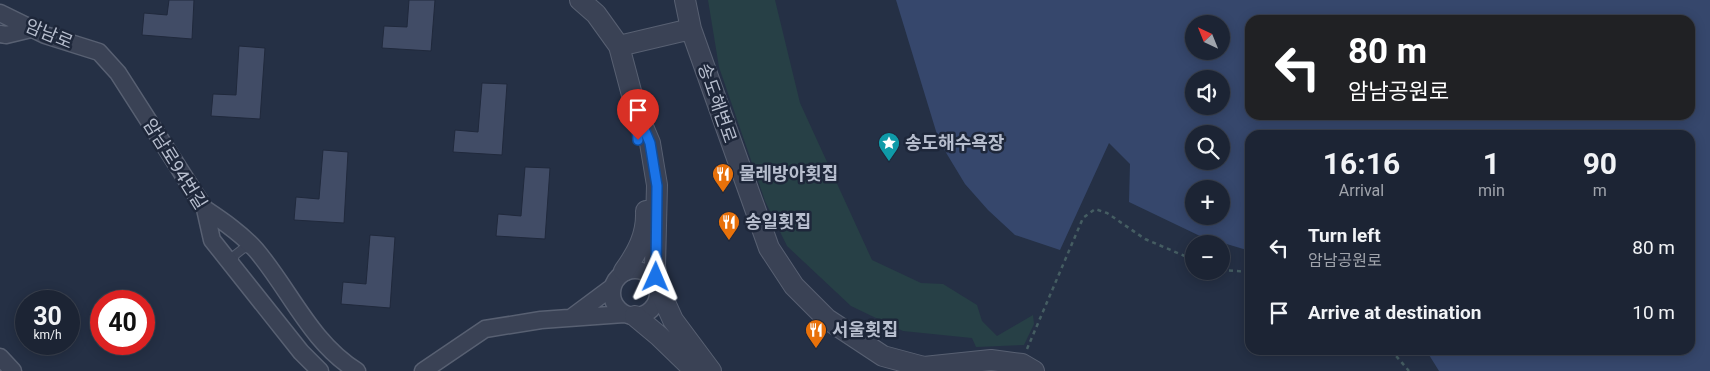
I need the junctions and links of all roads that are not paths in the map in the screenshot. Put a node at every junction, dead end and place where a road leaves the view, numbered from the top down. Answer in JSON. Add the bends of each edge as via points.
{"nodes":[{"id":1,"x":580,"y":0,"type":"edge"},
{"id":2,"x":685,"y":0,"type":"edge"},
{"id":3,"x":0,"y":12,"type":"edge"},
{"id":4,"x":31,"y":29,"type":"junction"},
{"id":5,"x":691,"y":29,"type":"junction"},
{"id":6,"x":2,"y":32,"type":"edge"},
{"id":7,"x":619,"y":46,"type":"junction"},
{"id":8,"x":99,"y":52,"type":"joint"},
{"id":9,"x":636,"y":110,"type":"junction"},
{"id":10,"x":205,"y":209,"type":"junction"},
{"id":11,"x":255,"y":249,"type":"junction"},
{"id":12,"x":232,"y":265,"type":"junction"},
{"id":13,"x":624,"y":272,"type":"junction"},
{"id":14,"x":658,"y":287,"type":"junction"},
{"id":15,"x":612,"y":288,"type":"junction"},
{"id":16,"x":630,"y":315,"type":"junction"},
{"id":17,"x":572,"y":317,"type":"junction"},
{"id":18,"x":0,"y":357,"type":"edge"},
{"id":19,"x":1027,"y":367,"type":"edge"},
{"id":20,"x":13,"y":371,"type":"edge"},
{"id":21,"x":320,"y":371,"type":"edge"},
{"id":22,"x":357,"y":371,"type":"edge"},
{"id":23,"x":423,"y":371,"type":"edge"},
{"id":24,"x":695,"y":371,"type":"edge"},
{"id":25,"x":711,"y":371,"type":"edge"}],
"edges":[{"from":1,"to":7,"type":"street","via":[[596,14]]},
{"from":2,"to":5,"type":"street","name":"송도해변로"},
{"from":3,"to":4,"type":"street","name":"암남로"},
{"from":4,"to":6,"type":"street"},
{"from":4,"to":8,"type":"street","name":"암남로"},
{"from":5,"to":7,"type":"street"},
{"from":5,"to":19,"type":"street","name":"송도해변로","via":[[769,248],[794,286],[827,319],[883,356],[924,367],[991,360]]},
{"from":7,"to":9,"type":"street"},
{"from":8,"to":10,"type":"street","name":"암남로94번길","via":[[118,73]]},
{"from":9,"to":13,"type":"street","via":[[647,216],[639,250]]},
{"from":9,"to":14,"type":"street","via":[[650,143],[657,186],[655,266]]},
{"from":10,"to":11,"type":"street","via":[[228,224]]},
{"from":10,"to":12,"type":"street","name":"암남로94번길","via":[[212,240]]},
{"from":11,"to":12,"type":"lane","via":[[244,248],[235,255]]},
{"from":11,"to":22,"type":"street","via":[[309,327]]},
{"from":12,"to":21,"type":"street","name":"암남로94번길"},
{"from":13,"to":14,"type":"street","via":[[645,271]]},
{"from":13,"to":15,"type":"street","via":[[616,278]]},
{"from":14,"to":16,"type":"street","via":[[658,298],[653,307],[645,314]]},
{"from":14,"to":25,"type":"street","via":[[673,320]]},
{"from":15,"to":16,"type":"street","via":[[616,308]]},
{"from":15,"to":17,"type":"street"},
{"from":16,"to":17,"type":"street"},
{"from":16,"to":24,"type":"street","via":[[659,336]]},
{"from":17,"to":23,"type":"street","via":[[484,329]]},
{"from":18,"to":20,"type":"street"}]}
